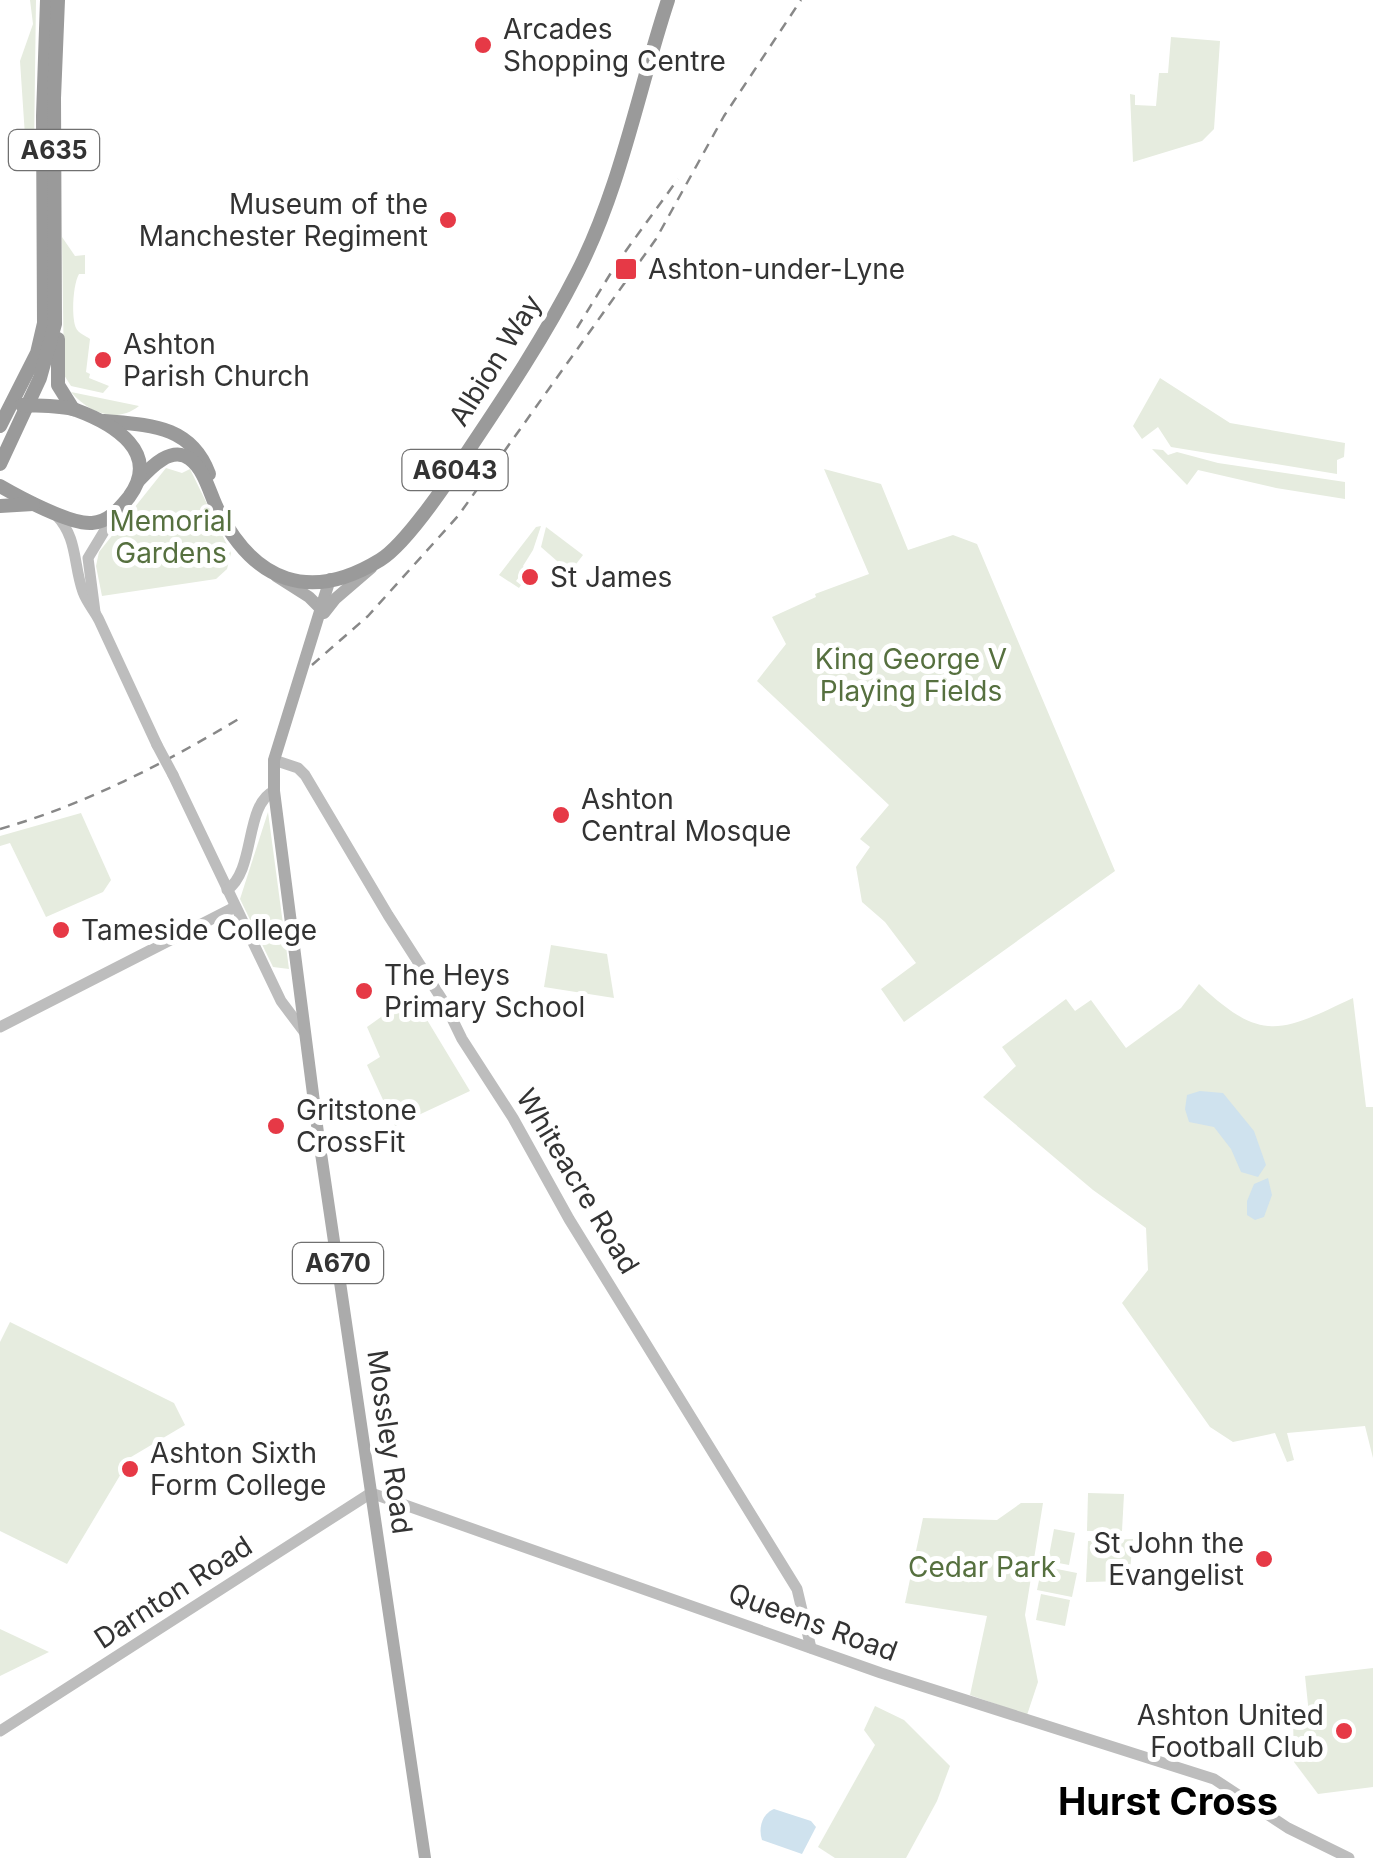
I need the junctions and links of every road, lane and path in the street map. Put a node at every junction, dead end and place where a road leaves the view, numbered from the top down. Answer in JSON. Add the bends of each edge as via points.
{"nodes":[{"id":1,"x":47,"y":0,"type":"edge"},
{"id":2,"x":58,"y":0,"type":"edge"},
{"id":3,"x":668,"y":0,"type":"edge"},
{"id":4,"x":56,"y":299,"type":"junction"},
{"id":5,"x":6,"y":405,"type":"edge"},
{"id":6,"x":28,"y":405,"type":"junction"},
{"id":7,"x":73,"y":408,"type":"junction"},
{"id":8,"x":98,"y":421,"type":"junction"},
{"id":9,"x":0,"y":426,"type":"edge"},
{"id":10,"x":0,"y":442,"type":"edge"},
{"id":11,"x":0,"y":464,"type":"edge"},
{"id":12,"x":139,"y":480,"type":"junction"},
{"id":13,"x":0,"y":486,"type":"edge"},
{"id":14,"x":0,"y":506,"type":"edge"},
{"id":15,"x":44,"y":506,"type":"junction"},
{"id":16,"x":217,"y":510,"type":"junction"},
{"id":17,"x":115,"y":513,"type":"junction"},
{"id":18,"x":380,"y":561,"type":"junction"},
{"id":19,"x":276,"y":576,"type":"junction"},
{"id":20,"x":330,"y":579,"type":"junction"},
{"id":21,"x":321,"y":609,"type":"junction"},
{"id":22,"x":95,"y":612,"type":"junction"},
{"id":23,"x":316,"y":628,"type":"junction"},
{"id":24,"x":274,"y":760,"type":"junction"},
{"id":25,"x":274,"y":791,"type":"junction"},
{"id":26,"x":227,"y":890,"type":"junction"},
{"id":27,"x":235,"y":907,"type":"junction"},
{"id":28,"x":271,"y":982,"type":"junction"},
{"id":29,"x":299,"y":989,"type":"junction"},
{"id":30,"x":280,"y":1002,"type":"junction"},
{"id":31,"x":0,"y":1027,"type":"edge"},
{"id":32,"x":305,"y":1033,"type":"junction"},
{"id":33,"x":371,"y":1493,"type":"junction"},
{"id":34,"x":811,"y":1648,"type":"junction"},
{"id":35,"x":0,"y":1731,"type":"edge"},
{"id":36,"x":1348,"y":1857,"type":"edge"},
{"id":37,"x":425,"y":1858,"type":"edge"}],
"edges":[{"from":1,"to":5,"type":"highway","number":"A635","via":[[44,323],[37,353]]},
{"from":2,"to":4,"type":"highway","number":"A635"},
{"from":3,"to":18,"type":"highway","name":"Albion Way","number":"A6043","via":[[616,172],[577,273],[432,502]]},
{"from":4,"to":6,"type":"highway","number":"A635","via":[[52,338]]},
{"from":4,"to":7,"type":"highway","via":[[58,380]]},
{"from":5,"to":6,"type":"highway"},
{"from":5,"to":9,"type":"highway"},
{"from":6,"to":7,"type":"highway"},
{"from":6,"to":10,"type":"highway"},
{"from":6,"to":11,"type":"highway","number":"A635"},
{"from":7,"to":8,"type":"highway"},
{"from":8,"to":12,"type":"highway","via":[[132,443]]},
{"from":8,"to":16,"type":"highway","via":[[160,427],[187,440],[207,468]]},
{"from":12,"to":16,"type":"highway","via":[[166,457],[189,458]]},
{"from":12,"to":17,"type":"highway"},
{"from":13,"to":15,"type":"highway"},
{"from":14,"to":15,"type":"highway"},
{"from":15,"to":17,"type":"highway","via":[[87,523]]},
{"from":15,"to":22,"type":"main road","via":[[72,534],[81,588]]},
{"from":16,"to":19,"type":"highway","via":[[239,548]]},
{"from":17,"to":22,"type":"main road","via":[[88,558]]},
{"from":18,"to":20,"type":"highway","name":"Albion Way","number":"A6043"},
{"from":18,"to":23,"type":"main road","via":[[335,598]]},
{"from":19,"to":20,"type":"highway","via":[[305,583]]},
{"from":19,"to":21,"type":"main road"},
{"from":20,"to":21,"type":"main road","number":"A670"},
{"from":21,"to":23,"type":"main road","number":"A670"},
{"from":22,"to":26,"type":"main road","bridge":true},
{"from":23,"to":24,"type":"main road","number":"A670"},
{"from":24,"to":25,"type":"main road","number":"A670"},
{"from":24,"to":34,"type":"main road","name":"Whiteacre Road","via":[[305,775],[445,1004],[797,1589]]},
{"from":25,"to":26,"type":"main road","via":[[262,800],[238,878]]},
{"from":25,"to":29,"type":"main road","number":"A670"},
{"from":26,"to":27,"type":"main road"},
{"from":27,"to":28,"type":"main road"},
{"from":27,"to":31,"type":"main road"},
{"from":28,"to":29,"type":"main road"},
{"from":28,"to":30,"type":"main road"},
{"from":29,"to":30,"type":"main road"},
{"from":29,"to":32,"type":"main road","number":"A670"},
{"from":30,"to":32,"type":"main road"},
{"from":32,"to":33,"type":"main road","name":"Mossley Road","number":"A670"},
{"from":33,"to":34,"type":"main road","name":"Queens Road"},
{"from":33,"to":35,"type":"main road","name":"Darnton Road"},
{"from":33,"to":37,"type":"main road","name":"Mossley Road","number":"A670"},
{"from":34,"to":36,"type":"main road","name":"Queens Road","via":[[1214,1778],[1288,1828]]}]}
